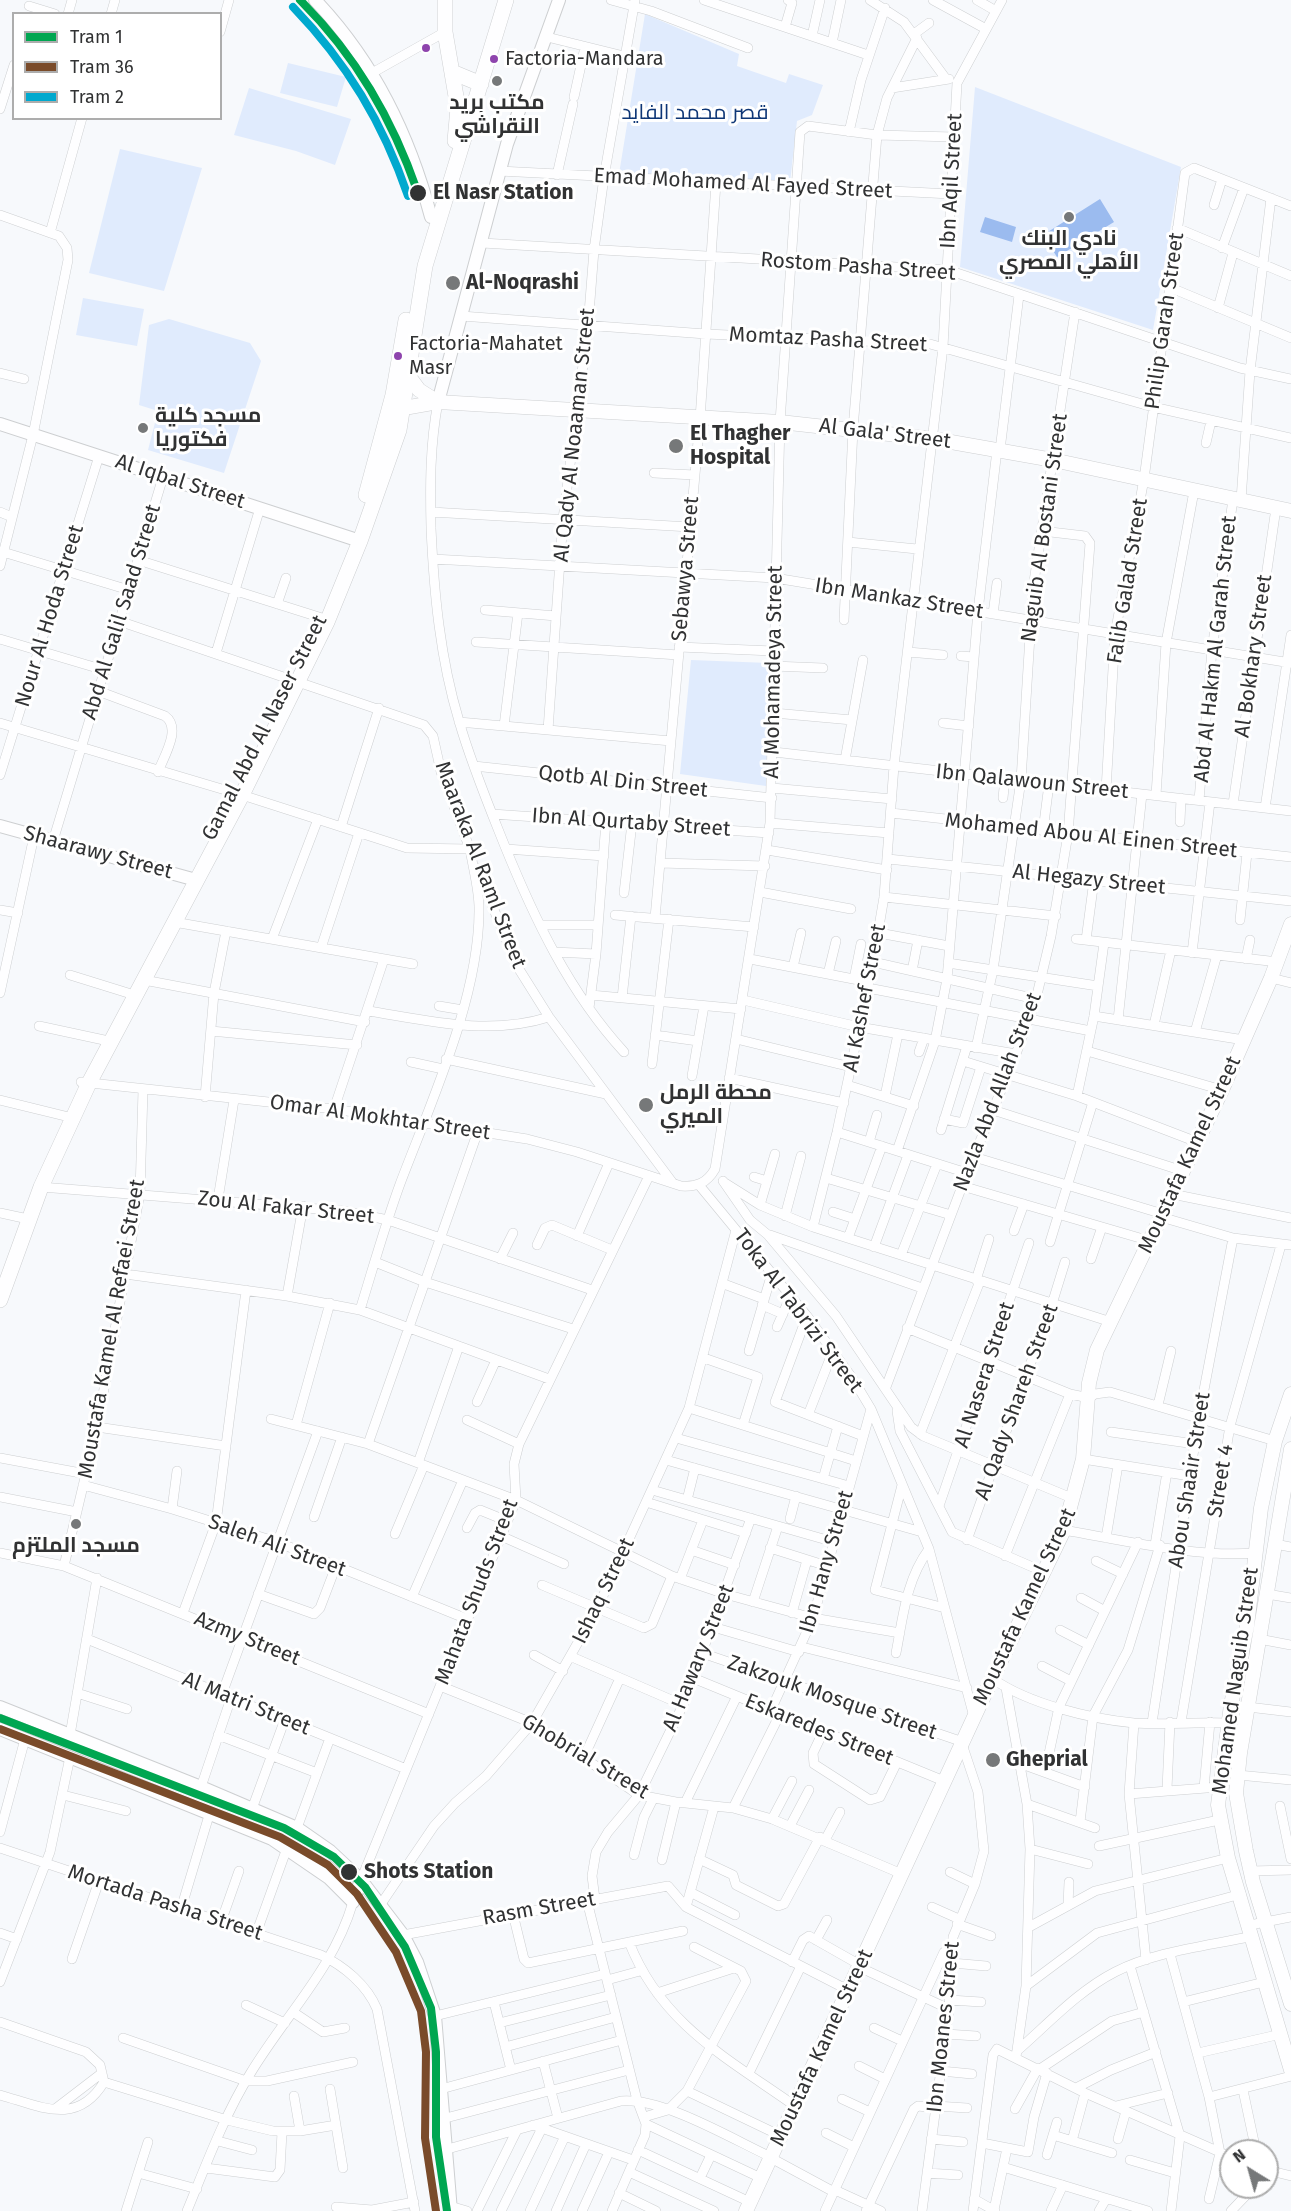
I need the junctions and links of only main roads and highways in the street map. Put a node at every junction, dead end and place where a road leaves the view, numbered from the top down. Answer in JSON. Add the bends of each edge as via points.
{"nodes":[{"id":1,"x":445,"y":0,"type":"edge"},
{"id":2,"x":456,"y":0,"type":"edge"},
{"id":3,"x":506,"y":0,"type":"edge"},
{"id":4,"x":446,"y":40,"type":"junction"},
{"id":5,"x":452,"y":72,"type":"junction"},
{"id":6,"x":481,"y":84,"type":"junction"},
{"id":7,"x":400,"y":363,"type":"junction"},
{"id":8,"x":409,"y":380,"type":"junction"},
{"id":9,"x":438,"y":402,"type":"junction"},
{"id":10,"x":397,"y":408,"type":"junction"},
{"id":11,"x":1291,"y":512,"type":"edge"},
{"id":12,"x":356,"y":539,"type":"junction"},
{"id":13,"x":296,"y":680,"type":"junction"},
{"id":14,"x":193,"y":879,"type":"junction"},
{"id":15,"x":1291,"y":927,"type":"edge"},
{"id":16,"x":85,"y":1082,"type":"junction"},
{"id":17,"x":68,"y":1117,"type":"junction"},
{"id":18,"x":23,"y":1219,"type":"junction"},
{"id":19,"x":0,"y":1273,"type":"edge"},
{"id":20,"x":0,"y":1300,"type":"edge"},
{"id":21,"x":1291,"y":1395,"type":"edge"},
{"id":22,"x":1291,"y":1449,"type":"edge"},
{"id":23,"x":1269,"y":1465,"type":"junction"},
{"id":24,"x":1288,"y":1468,"type":"junction"},
{"id":25,"x":1288,"y":1485,"type":"edge"},
{"id":26,"x":1285,"y":1518,"type":"edge"},
{"id":27,"x":1286,"y":1970,"type":"edge"},
{"id":28,"x":1291,"y":2002,"type":"edge"},
{"id":29,"x":1291,"y":2070,"type":"edge"},
{"id":30,"x":748,"y":2206,"type":"edge"}],
"edges":[{"from":1,"to":4,"type":"main road","name":"Gamal Abd Al Naser Street"},
{"from":2,"to":4,"type":"main road","name":"Gamal Abd Al Naser Street","via":[[452,31]]},
{"from":3,"to":6,"type":"main road","name":"Gamal Abd Al Naser Street"},
{"from":4,"to":5,"type":"main road","name":"Gamal Abd Al Naser Street"},
{"from":5,"to":6,"type":"main road"},
{"from":5,"to":7,"type":"main road","name":"Gamal Abd Al Naser Street","via":[[458,128],[411,285]]},
{"from":6,"to":8,"type":"main road","name":"Gamal Abd Al Naser Street","via":[[425,266]]},
{"from":7,"to":8,"type":"main road"},
{"from":7,"to":10,"type":"main road","name":"Gamal Abd Al Naser Street"},
{"from":8,"to":9,"type":"main road"},
{"from":8,"to":10,"type":"main road","name":"Gamal Abd Al Naser Street"},
{"from":9,"to":10,"type":"main road","name":"Al Gala' Street"},
{"from":9,"to":11,"type":"main road","name":"Al Gala' Street","via":[[780,422],[934,439],[1053,460]]},
{"from":10,"to":12,"type":"main road","name":"Gamal Abd Al Naser Street","via":[[370,482]]},
{"from":12,"to":13,"type":"main road","name":"Gamal Abd Al Naser Street"},
{"from":12,"to":13,"type":"main road","name":"Gamal Abd Al Naser Street","via":[[327,622]]},
{"from":13,"to":14,"type":"main road","name":"Gamal Abd Al Naser Street"},
{"from":14,"to":16,"type":"main road","name":"Gamal Abd Al Naser Street","via":[[128,993]]},
{"from":14,"to":16,"type":"main road","name":"Gamal Abd Al Naser Street","via":[[144,980]]},
{"from":15,"to":30,"type":"main road","name":"Moustafa Kamel Street","via":[[1222,1090],[1108,1321],[1092,1366],[1083,1460],[1064,1530]]},
{"from":16,"to":17,"type":"main road","name":"Gamal Abd Al Naser Street"},
{"from":17,"to":18,"type":"main road","name":"Gamal Abd Al Naser Street"},
{"from":17,"to":18,"type":"main road","name":"Gamal Abd Al Naser Street","via":[[41,1186]]},
{"from":18,"to":19,"type":"main road","name":"Gamal Abd Al Naser Street"},
{"from":18,"to":20,"type":"main road","name":"Gamal Abd Al Naser Street"},
{"from":21,"to":23,"type":"main road","name":"Mohamed Naguib Street"},
{"from":22,"to":24,"type":"main road","name":"Mohamed Naguib Street"},
{"from":23,"to":24,"type":"main road"},
{"from":23,"to":29,"type":"main road","name":"Mohamed Naguib Street","via":[[1247,1626],[1228,1723],[1219,1787],[1219,1820]]},
{"from":24,"to":25,"type":"main road","name":"Mohamed Naguib Street"},
{"from":25,"to":26,"type":"main road","name":"Mohamed Naguib Street"},
{"from":26,"to":27,"type":"main road","name":"Mohamed Naguib Street","via":[[1275,1544],[1248,1707],[1238,1775],[1238,1810],[1250,1871]]},
{"from":27,"to":28,"type":"main road","name":"Mohamed Naguib Street"}]}
